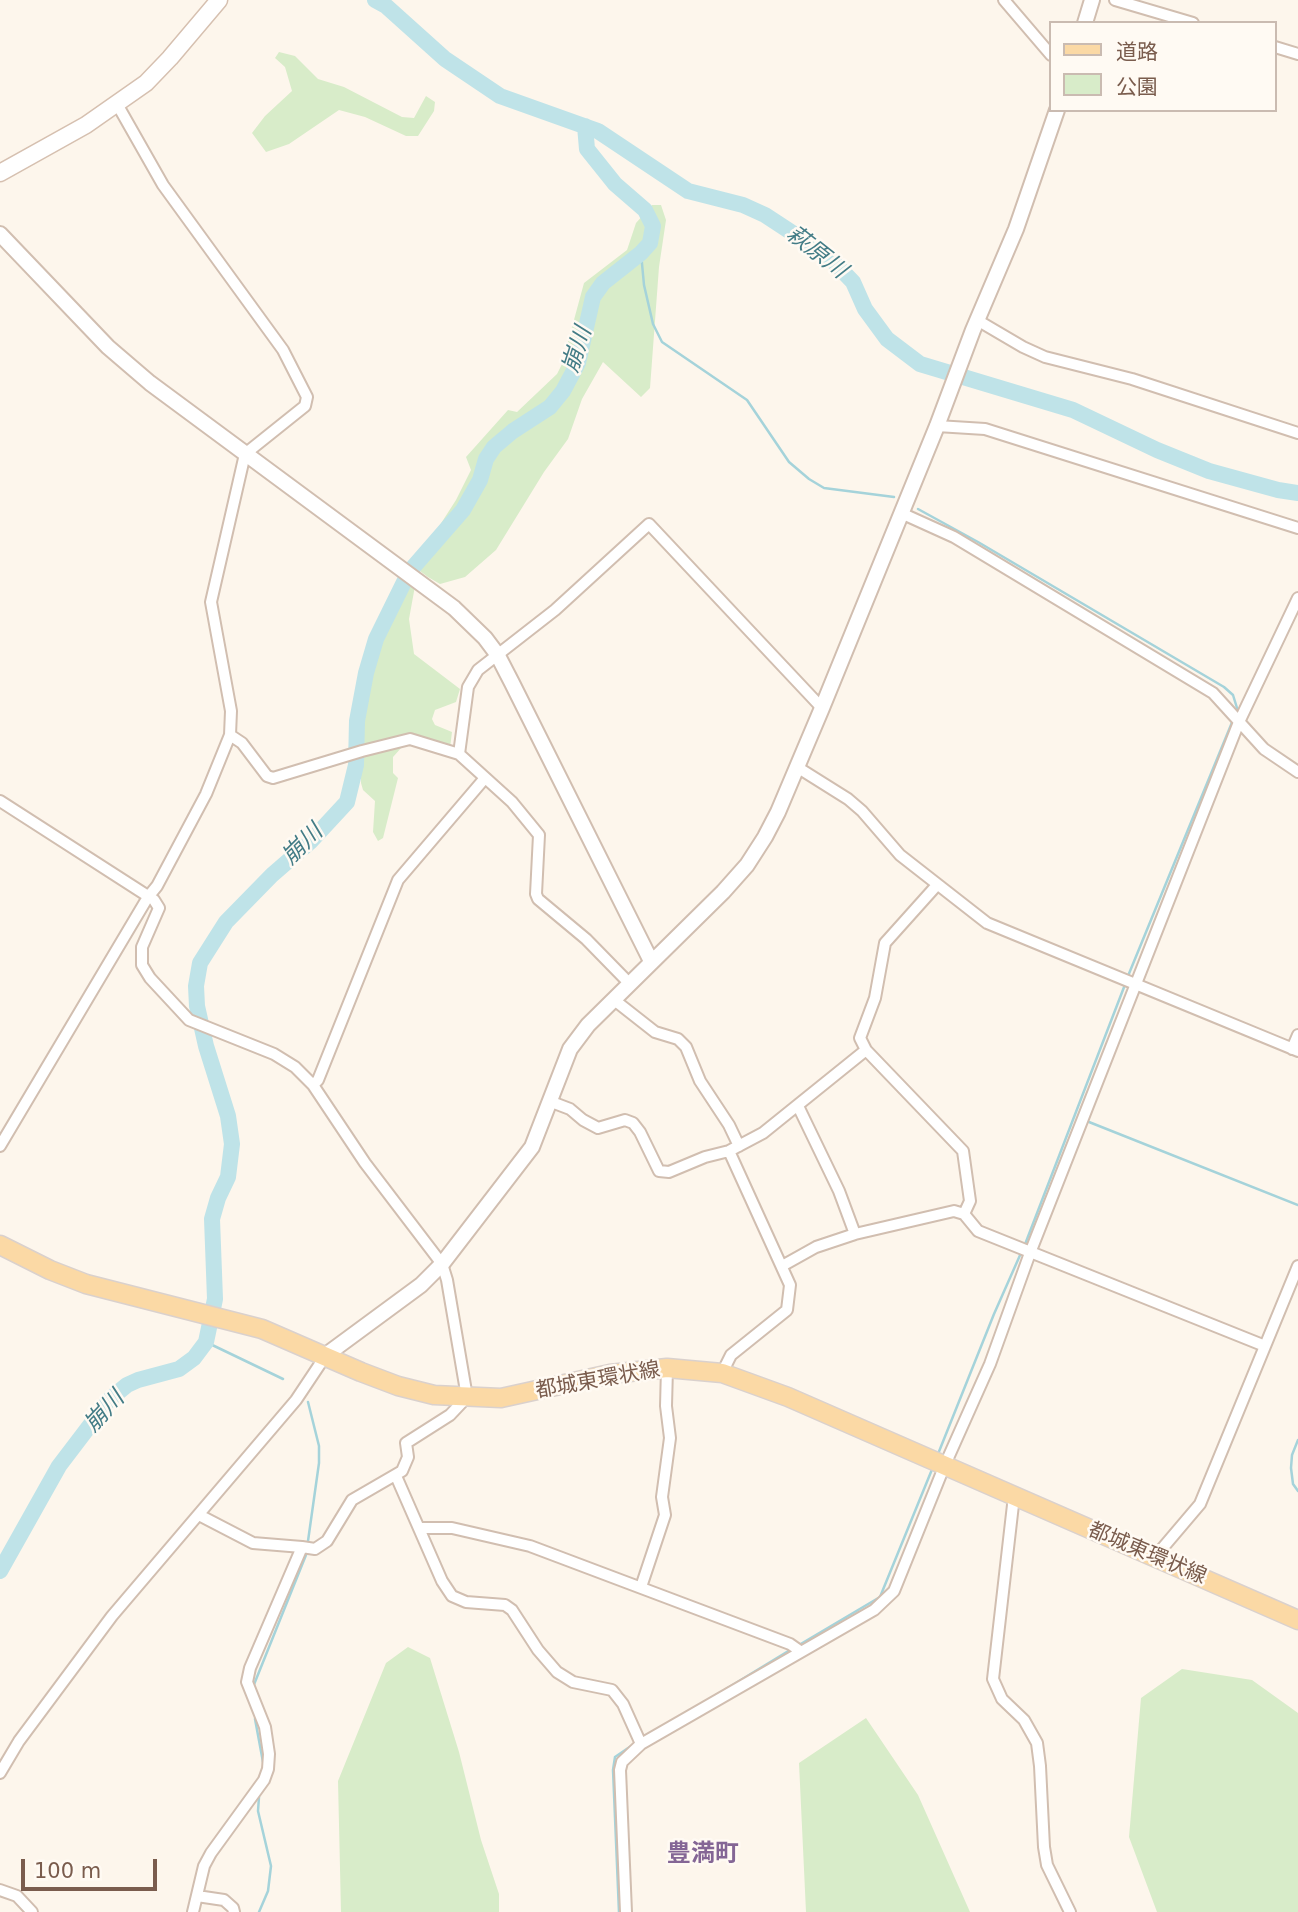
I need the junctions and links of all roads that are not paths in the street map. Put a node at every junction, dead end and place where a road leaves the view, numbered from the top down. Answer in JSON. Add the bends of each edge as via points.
{"nodes":[{"id":1,"x":219,"y":0,"type":"edge"},
{"id":2,"x":1004,"y":0,"type":"edge"},
{"id":3,"x":1092,"y":0,"type":"edge"},
{"id":4,"x":1115,"y":0,"type":"edge"},
{"id":5,"x":1086,"y":21,"type":"edge"},
{"id":6,"x":1186,"y":21,"type":"edge"},
{"id":7,"x":1277,"y":48,"type":"edge"},
{"id":8,"x":1050,"y":54,"type":"edge"},
{"id":9,"x":1298,"y":54,"type":"edge"},
{"id":10,"x":117,"y":104,"type":"junction"},
{"id":11,"x":1056,"y":112,"type":"edge"},
{"id":12,"x":0,"y":173,"type":"edge"},
{"id":13,"x":0,"y":234,"type":"edge"},
{"id":14,"x":975,"y":325,"type":"junction"},
{"id":15,"x":937,"y":426,"type":"junction"},
{"id":16,"x":1298,"y":433,"type":"edge"},
{"id":17,"x":245,"y":454,"type":"junction"},
{"id":18,"x":901,"y":513,"type":"junction"},
{"id":19,"x":1298,"y":528,"type":"edge"},
{"id":20,"x":1298,"y":598,"type":"edge"},
{"id":21,"x":497,"y":654,"type":"junction"},
{"id":22,"x":822,"y":708,"type":"junction"},
{"id":23,"x":1239,"y":722,"type":"junction"},
{"id":24,"x":230,"y":734,"type":"junction"},
{"id":25,"x":459,"y":754,"type":"junction"},
{"id":26,"x":797,"y":767,"type":"junction"},
{"id":27,"x":1298,"y":772,"type":"edge"},
{"id":28,"x":485,"y":778,"type":"junction"},
{"id":29,"x":0,"y":801,"type":"edge"},
{"id":30,"x":937,"y":885,"type":"junction"},
{"id":31,"x":148,"y":897,"type":"junction"},
{"id":32,"x":651,"y":961,"type":"junction"},
{"id":33,"x":629,"y":983,"type":"junction"},
{"id":34,"x":1136,"y":985,"type":"junction"},
{"id":35,"x":612,"y":999,"type":"junction"},
{"id":36,"x":1298,"y":1035,"type":"edge"},
{"id":37,"x":866,"y":1050,"type":"junction"},
{"id":38,"x":1295,"y":1050,"type":"edge"},
{"id":39,"x":313,"y":1085,"type":"junction"},
{"id":40,"x":549,"y":1101,"type":"junction"},
{"id":41,"x":798,"y":1106,"type":"junction"},
{"id":42,"x":0,"y":1146,"type":"edge"},
{"id":43,"x":734,"y":1149,"type":"junction"},
{"id":44,"x":964,"y":1214,"type":"junction"},
{"id":45,"x":855,"y":1234,"type":"junction"},
{"id":46,"x":0,"y":1245,"type":"edge"},
{"id":47,"x":1030,"y":1253,"type":"junction"},
{"id":48,"x":442,"y":1264,"type":"junction"},
{"id":49,"x":782,"y":1266,"type":"junction"},
{"id":50,"x":1298,"y":1266,"type":"edge"},
{"id":51,"x":1265,"y":1346,"type":"junction"},
{"id":52,"x":326,"y":1355,"type":"junction"},
{"id":53,"x":667,"y":1368,"type":"junction"},
{"id":54,"x":722,"y":1373,"type":"junction"},
{"id":55,"x":467,"y":1397,"type":"junction"},
{"id":56,"x":938,"y":1464,"type":"junction"},
{"id":57,"x":396,"y":1476,"type":"junction"},
{"id":58,"x":1014,"y":1496,"type":"junction"},
{"id":59,"x":199,"y":1515,"type":"junction"},
{"id":60,"x":420,"y":1528,"type":"junction"},
{"id":61,"x":302,"y":1547,"type":"junction"},
{"id":62,"x":1155,"y":1557,"type":"junction"},
{"id":63,"x":640,"y":1587,"type":"junction"},
{"id":64,"x":1298,"y":1620,"type":"edge"},
{"id":65,"x":800,"y":1651,"type":"junction"},
{"id":66,"x":639,"y":1739,"type":"junction"},
{"id":67,"x":0,"y":1773,"type":"edge"},
{"id":68,"x":0,"y":1890,"type":"edge"},
{"id":69,"x":197,"y":1896,"type":"junction"},
{"id":70,"x":32,"y":1912,"type":"edge"},
{"id":71,"x":193,"y":1912,"type":"edge"},
{"id":72,"x":234,"y":1912,"type":"edge"},
{"id":73,"x":626,"y":1912,"type":"edge"},
{"id":74,"x":1070,"y":1912,"type":"edge"}],
"edges":[{"from":1,"to":10,"type":"main road","via":[[146,83]]},
{"from":2,"to":8,"type":"street"},
{"from":3,"to":5,"type":"street"},
{"from":4,"to":6,"type":"street"},
{"from":7,"to":9,"type":"street"},
{"from":10,"to":12,"type":"main road"},
{"from":10,"to":17,"type":"street","via":[[163,185],[283,350],[307,397],[305,406]]},
{"from":11,"to":14,"type":"street","via":[[1016,229]]},
{"from":13,"to":17,"type":"street","via":[[108,347]]},
{"from":14,"to":15,"type":"street"},
{"from":14,"to":16,"type":"street","via":[[1045,356]]},
{"from":15,"to":18,"type":"street"},
{"from":15,"to":19,"type":"street","via":[[985,429]]},
{"from":17,"to":21,"type":"street","via":[[470,622]]},
{"from":17,"to":24,"type":"street","via":[[211,602],[231,710]]},
{"from":18,"to":22,"type":"street"},
{"from":18,"to":23,"type":"street","via":[[954,537],[1200,684]]},
{"from":20,"to":23,"type":"street"},
{"from":21,"to":22,"type":"street","via":[[555,610],[649,524]]},
{"from":21,"to":25,"type":"street","via":[[478,670],[468,687]]},
{"from":21,"to":32,"type":"street"},
{"from":22,"to":26,"type":"street"},
{"from":23,"to":27,"type":"street","via":[[1264,749]]},
{"from":23,"to":34,"type":"street"},
{"from":24,"to":25,"type":"street","via":[[272,778],[410,739]]},
{"from":24,"to":31,"type":"street","via":[[206,794]]},
{"from":25,"to":28,"type":"street"},
{"from":26,"to":30,"type":"street","via":[[848,799],[900,855]]},
{"from":26,"to":32,"type":"street","via":[[778,812],[747,865]]},
{"from":28,"to":33,"type":"street","via":[[539,835],[538,899]]},
{"from":28,"to":39,"type":"street","via":[[398,880]]},
{"from":29,"to":31,"type":"street"},
{"from":30,"to":34,"type":"street","via":[[987,923]]},
{"from":30,"to":37,"type":"street","via":[[885,943],[875,998],[860,1038]]},
{"from":31,"to":39,"type":"street","via":[[159,908],[142,947],[142,965],[155,984],[189,1020],[274,1054],[295,1066]]},
{"from":31,"to":42,"type":"street"},
{"from":32,"to":33,"type":"street"},
{"from":33,"to":35,"type":"street"},
{"from":34,"to":38,"type":"street"},
{"from":34,"to":47,"type":"street"},
{"from":35,"to":40,"type":"street","via":[[570,1049]]},
{"from":35,"to":43,"type":"street","via":[[654,1032],[678,1039],[686,1047],[700,1082],[729,1125]]},
{"from":36,"to":38,"type":"street"},
{"from":37,"to":41,"type":"street"},
{"from":37,"to":44,"type":"street","via":[[963,1151],[970,1201]]},
{"from":39,"to":48,"type":"street","via":[[365,1164]]},
{"from":40,"to":43,"type":"street","via":[[598,1128],[625,1120],[633,1123],[659,1171],[669,1172]]},
{"from":40,"to":48,"type":"street","via":[[525,1159]]},
{"from":41,"to":43,"type":"street"},
{"from":41,"to":45,"type":"street"},
{"from":43,"to":49,"type":"street"},
{"from":44,"to":45,"type":"street","via":[[954,1211]]},
{"from":44,"to":47,"type":"street","via":[[978,1231]]},
{"from":45,"to":49,"type":"street","via":[[816,1247]]},
{"from":46,"to":52,"type":"main road","name":"都城東環状線","via":[[86,1284],[261,1329]]},
{"from":47,"to":51,"type":"street"},
{"from":47,"to":56,"type":"street","via":[[990,1364]]},
{"from":48,"to":52,"type":"street","via":[[421,1285]]},
{"from":48,"to":55,"type":"street"},
{"from":49,"to":54,"type":"street","via":[[790,1285],[787,1310],[731,1355]]},
{"from":50,"to":51,"type":"street"},
{"from":51,"to":62,"type":"street","via":[[1200,1504]]},
{"from":52,"to":55,"type":"main road","name":"都城東環状線","via":[[398,1386]]},
{"from":52,"to":59,"type":"street","via":[[296,1400]]},
{"from":53,"to":54,"type":"main road","name":"都城東環状線"},
{"from":53,"to":55,"type":"main road","name":"都城東環状線","via":[[610,1374],[501,1398]]},
{"from":53,"to":63,"type":"street","via":[[669,1457],[662,1497],[666,1514]]},
{"from":54,"to":56,"type":"main road","name":"都城東環状線","via":[[788,1397]]},
{"from":55,"to":57,"type":"street","via":[[450,1415],[406,1443],[406,1464]]},
{"from":56,"to":58,"type":"main road","name":"都城東環状線"},
{"from":56,"to":65,"type":"street","via":[[894,1591],[874,1610]]},
{"from":57,"to":60,"type":"street"},
{"from":57,"to":61,"type":"street","via":[[352,1500],[327,1541],[315,1549]]},
{"from":58,"to":62,"type":"main road","name":"都城東環状線"},
{"from":58,"to":74,"type":"street","via":[[993,1679],[1002,1699],[1024,1720],[1037,1743],[1044,1847]]},
{"from":59,"to":61,"type":"street","via":[[253,1543]]},
{"from":59,"to":67,"type":"street","via":[[112,1616]]},
{"from":60,"to":63,"type":"street","via":[[452,1528],[503,1538]]},
{"from":60,"to":66,"type":"street","via":[[452,1596],[512,1610],[557,1672],[573,1682],[612,1690]]},
{"from":61,"to":69,"type":"street","via":[[247,1682],[265,1727],[268,1769],[211,1853]]},
{"from":62,"to":64,"type":"main road","name":"都城東環状線"},
{"from":63,"to":65,"type":"street"},
{"from":65,"to":66,"type":"street"},
{"from":66,"to":73,"type":"street","via":[[620,1770]]},
{"from":68,"to":70,"type":"street","via":[[18,1896]]},
{"from":69,"to":71,"type":"street"},
{"from":69,"to":72,"type":"street","via":[[224,1900]]}]}
